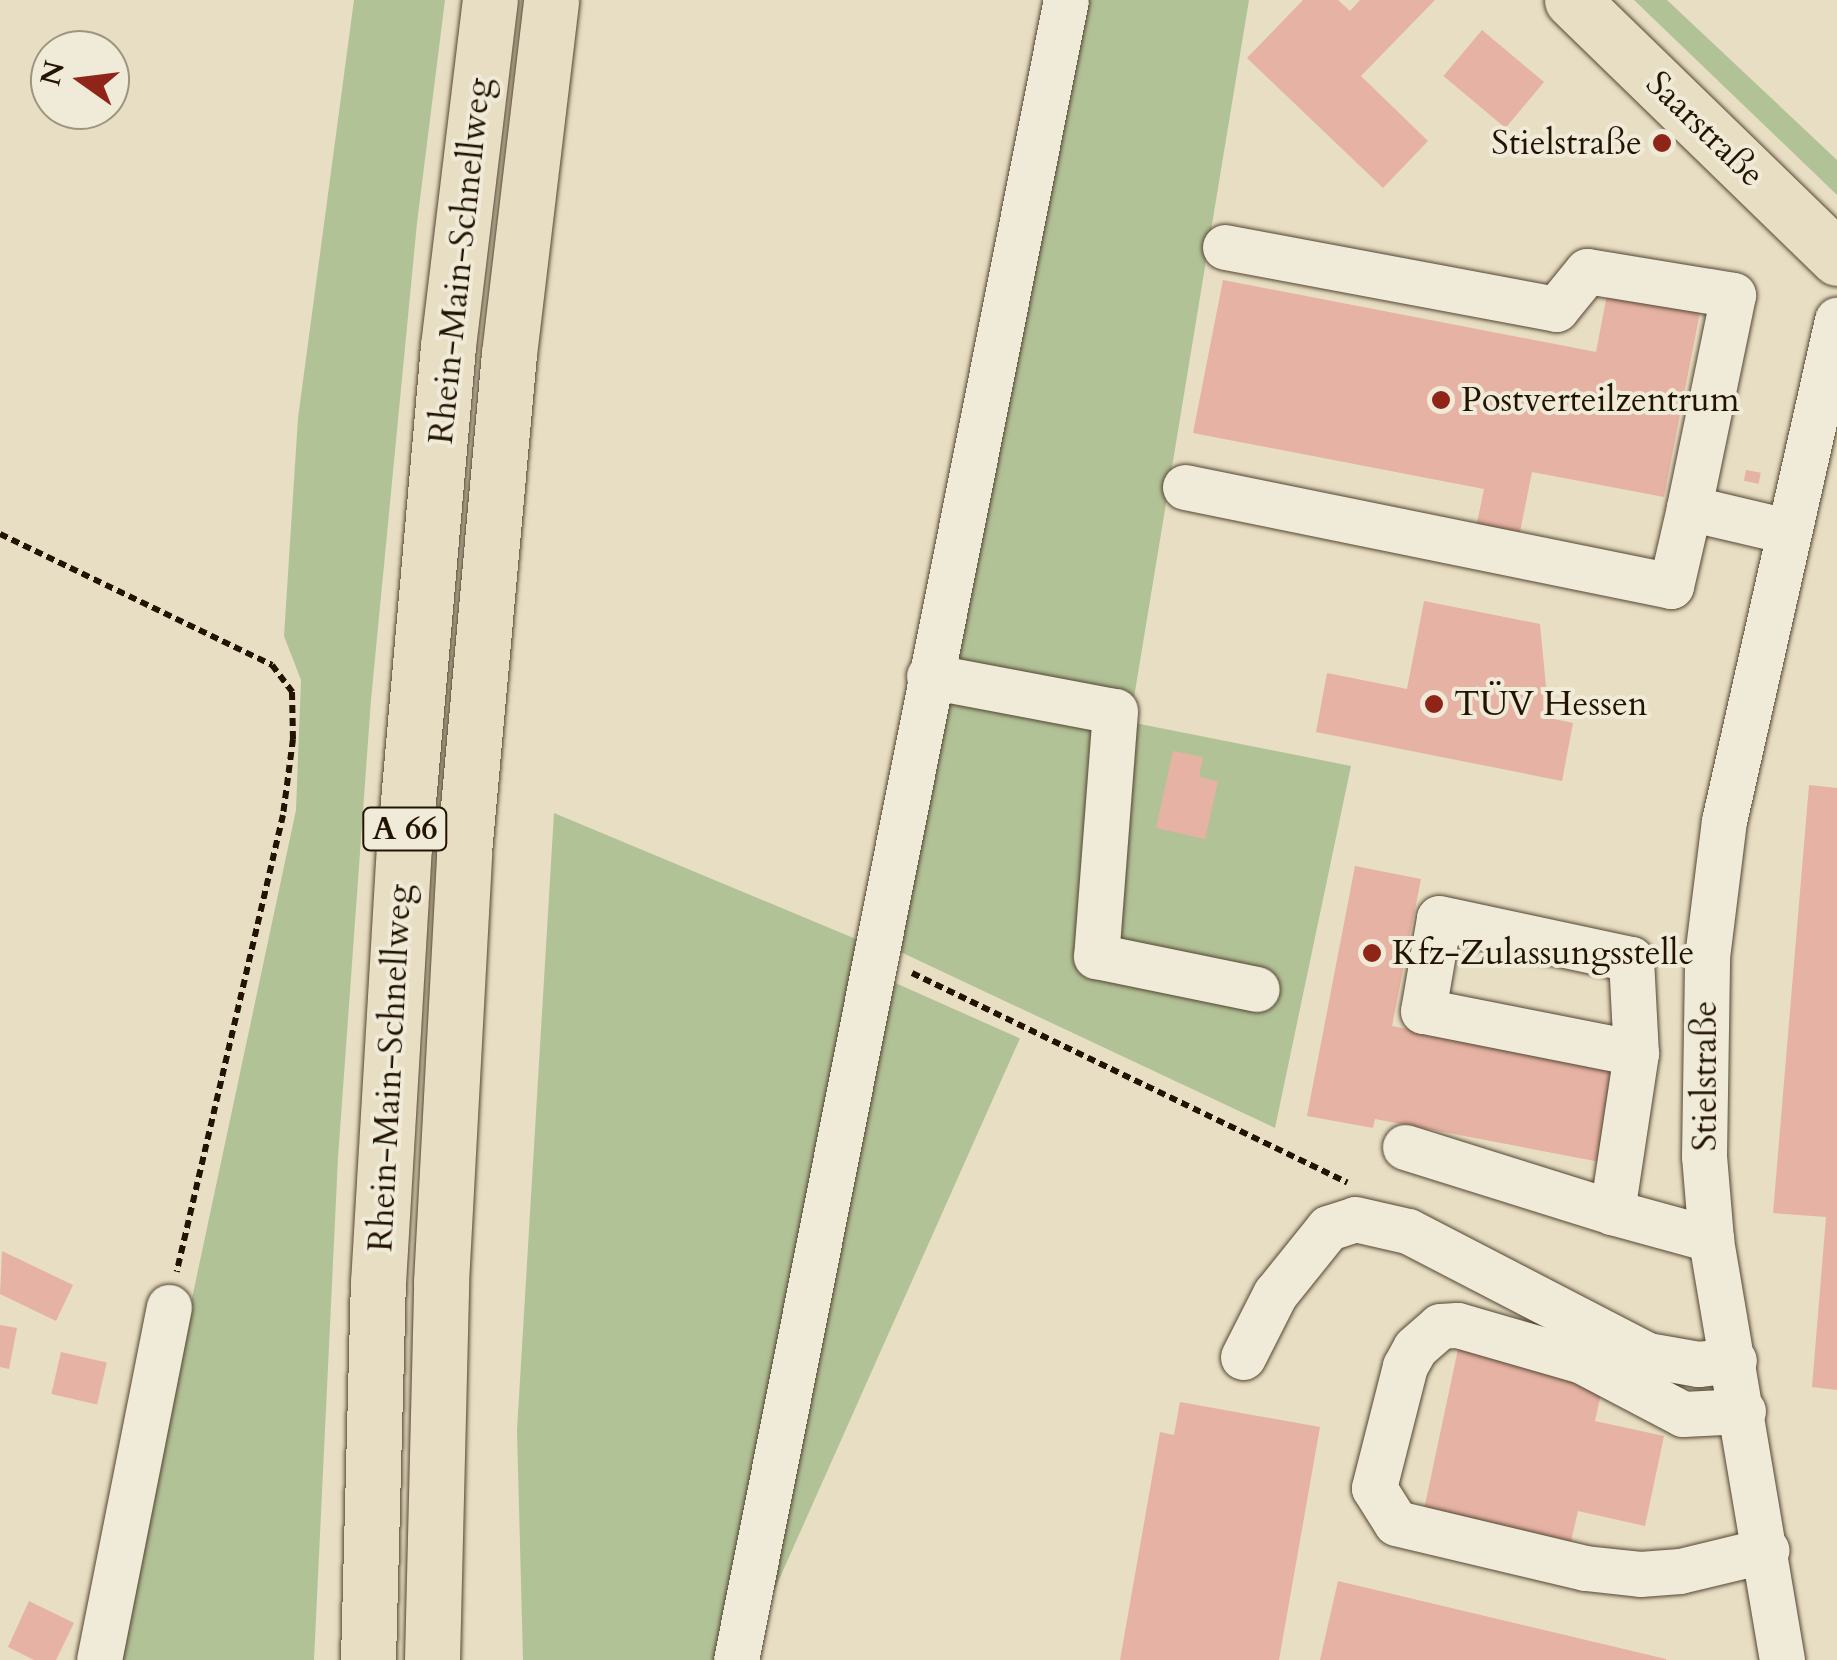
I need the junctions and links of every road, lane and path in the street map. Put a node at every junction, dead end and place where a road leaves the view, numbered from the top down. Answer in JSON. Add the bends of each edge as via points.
{"nodes":[{"id":1,"x":490,"y":0,"type":"edge"},
{"id":2,"x":551,"y":0,"type":"edge"},
{"id":3,"x":1066,"y":0,"type":"edge"},
{"id":4,"x":1572,"y":0,"type":"edge"},
{"id":5,"x":1225,"y":247,"type":"dead end"},
{"id":6,"x":1837,"y":258,"type":"edge"},
{"id":7,"x":1837,"y":320,"type":"edge"},
{"id":8,"x":1184,"y":487,"type":"dead end"},
{"id":9,"x":1688,"y":508,"type":"junction"},
{"id":10,"x":1787,"y":530,"type":"junction"},
{"id":11,"x":0,"y":534,"type":"edge"},
{"id":12,"x":929,"y":676,"type":"junction"},
{"id":13,"x":875,"y":955,"type":"junction"},
{"id":14,"x":1257,"y":988,"type":"dead end"},
{"id":15,"x":1636,"y":1053,"type":"junction"},
{"id":16,"x":1405,"y":1147,"type":"dead end"},
{"id":17,"x":1360,"y":1188,"type":"dead end"},
{"id":18,"x":1612,"y":1212,"type":"junction"},
{"id":19,"x":1711,"y":1239,"type":"junction"},
{"id":20,"x":169,"y":1307,"type":"joint"},
{"id":21,"x":1243,"y":1358,"type":"dead end"},
{"id":22,"x":1734,"y":1360,"type":"junction"},
{"id":23,"x":1742,"y":1411,"type":"junction"},
{"id":24,"x":1767,"y":1550,"type":"junction"},
{"id":25,"x":100,"y":1660,"type":"edge"},
{"id":26,"x":368,"y":1660,"type":"edge"},
{"id":27,"x":432,"y":1660,"type":"edge"},
{"id":28,"x":736,"y":1660,"type":"edge"},
{"id":29,"x":1782,"y":1660,"type":"edge"}],
"edges":[{"from":1,"to":26,"type":"main road","name":"Rhein-Main-Schnellweg","number":"A 66","via":[[448,346],[404,848],[378,1283]]},
{"from":2,"to":27,"type":"main road","name":"Rhein-Main-Schnellweg","number":"A 66","via":[[509,354],[464,852],[441,1282]]},
{"from":3,"to":12,"type":"street"},
{"from":4,"to":6,"type":"main road","name":"Saarstraße"},
{"from":5,"to":9,"type":"street","via":[[1556,310],[1587,272],[1733,295]]},
{"from":7,"to":10,"type":"street","name":"Stielstraße"},
{"from":8,"to":9,"type":"street","via":[[1672,586]]},
{"from":9,"to":10,"type":"street"},
{"from":10,"to":19,"type":"street","name":"Stielstraße","via":[[1712,891],[1704,1120]]},
{"from":11,"to":20,"type":"path","via":[[272,666],[292,692],[283,815]]},
{"from":12,"to":13,"type":"street"},
{"from":12,"to":14,"type":"street","via":[[1115,710],[1096,956]]},
{"from":13,"to":17,"type":"path"},
{"from":13,"to":28,"type":"street"},
{"from":15,"to":15,"type":"street","via":[[1631,959],[1439,918],[1423,1011]]},
{"from":15,"to":18,"type":"street"},
{"from":16,"to":18,"type":"street"},
{"from":18,"to":19,"type":"street"},
{"from":19,"to":22,"type":"street","name":"Stielstraße"},
{"from":20,"to":25,"type":"street"},
{"from":21,"to":22,"type":"street","via":[[1274,1294],[1328,1228],[1355,1219],[1408,1231],[1647,1355],[1698,1364]]},
{"from":22,"to":23,"type":"street","name":"Stielstraße"},
{"from":23,"to":24,"type":"street","name":"Stielstraße"},
{"from":23,"to":24,"type":"street","via":[[1682,1414],[1582,1360],[1457,1324],[1440,1326],[1405,1366],[1374,1488],[1396,1523],[1584,1568],[1680,1571]]},
{"from":24,"to":29,"type":"street","name":"Stielstraße"}]}
